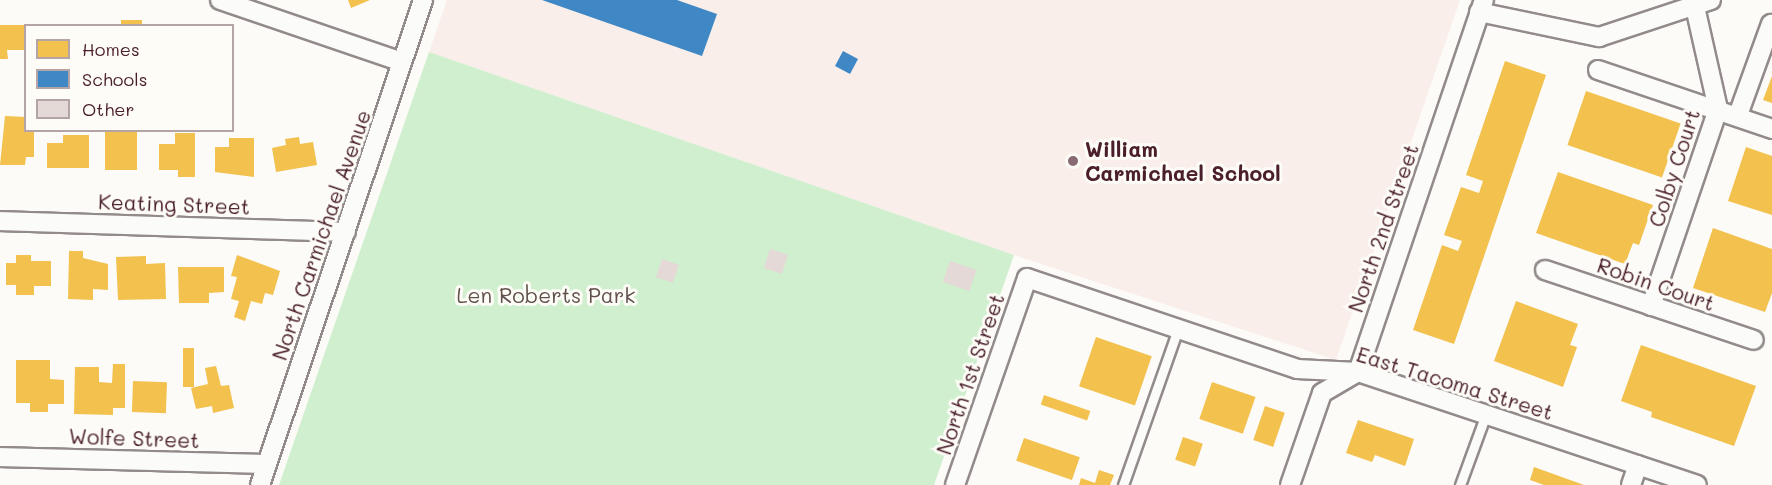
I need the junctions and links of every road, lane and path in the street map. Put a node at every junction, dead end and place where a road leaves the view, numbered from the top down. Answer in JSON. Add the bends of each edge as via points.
{"nodes":[{"id":1,"x":220,"y":0,"type":"edge"},
{"id":2,"x":423,"y":0,"type":"edge"},
{"id":3,"x":1703,"y":4,"type":"edge"},
{"id":4,"x":1481,"y":6,"type":"edge"},
{"id":5,"x":1771,"y":24,"type":"edge"},
{"id":6,"x":402,"y":62,"type":"junction"},
{"id":7,"x":1598,"y":70,"type":"dead end"},
{"id":8,"x":1718,"y":109,"type":"junction"},
{"id":9,"x":1738,"y":116,"type":"junction"},
{"id":10,"x":1772,"y":129,"type":"edge"},
{"id":11,"x":0,"y":221,"type":"edge"},
{"id":12,"x":346,"y":232,"type":"junction"},
{"id":13,"x":1545,"y":270,"type":"dead end"},
{"id":14,"x":1027,"y":278,"type":"joint"},
{"id":15,"x":1651,"y":306,"type":"junction"},
{"id":16,"x":1178,"y":329,"type":"junction"},
{"id":17,"x":1754,"y":340,"type":"dead end"},
{"id":18,"x":1358,"y":372,"type":"junction"},
{"id":19,"x":1486,"y":414,"type":"junction"},
{"id":20,"x":0,"y":457,"type":"edge"},
{"id":21,"x":267,"y":464,"type":"junction"},
{"id":22,"x":1638,"y":465,"type":"junction"},
{"id":23,"x":260,"y":485,"type":"edge"},
{"id":24,"x":955,"y":485,"type":"edge"},
{"id":25,"x":1123,"y":485,"type":"edge"},
{"id":26,"x":1290,"y":485,"type":"edge"},
{"id":27,"x":1460,"y":485,"type":"edge"},
{"id":28,"x":1631,"y":485,"type":"edge"},
{"id":29,"x":1697,"y":485,"type":"edge"}],
"edges":[{"from":1,"to":6,"type":"street"},
{"from":2,"to":6,"type":"street","name":"North Carmichael Avenue"},
{"from":3,"to":4,"type":"street","via":[[1599,37]]},
{"from":3,"to":8,"type":"street","name":"Colby Court"},
{"from":4,"to":18,"type":"street","name":"North 2nd Street"},
{"from":5,"to":9,"type":"street"},
{"from":6,"to":12,"type":"street","name":"North Carmichael Avenue"},
{"from":7,"to":8,"type":"street"},
{"from":8,"to":9,"type":"street"},
{"from":8,"to":15,"type":"street","name":"Colby Court"},
{"from":9,"to":10,"type":"street"},
{"from":11,"to":12,"type":"street","name":"Keating Street"},
{"from":12,"to":21,"type":"street","name":"North Carmichael Avenue"},
{"from":13,"to":15,"type":"street","name":"Robin Court"},
{"from":14,"to":16,"type":"street","name":"East Tacoma Street"},
{"from":14,"to":24,"type":"street","name":"North 1st Street"},
{"from":15,"to":17,"type":"street","name":"Robin Court"},
{"from":16,"to":18,"type":"street","name":"East Tacoma Street","via":[[1298,369]]},
{"from":16,"to":25,"type":"lane"},
{"from":18,"to":19,"type":"street","name":"East Tacoma Street"},
{"from":18,"to":26,"type":"street","via":[[1322,393]]},
{"from":19,"to":22,"type":"street","name":"East Tacoma Street"},
{"from":19,"to":27,"type":"lane"},
{"from":20,"to":21,"type":"street","name":"Wolfe Street"},
{"from":21,"to":23,"type":"street","name":"North Carmichael Avenue"},
{"from":22,"to":28,"type":"street"},
{"from":22,"to":29,"type":"street","name":"East Tacoma Street"}]}
